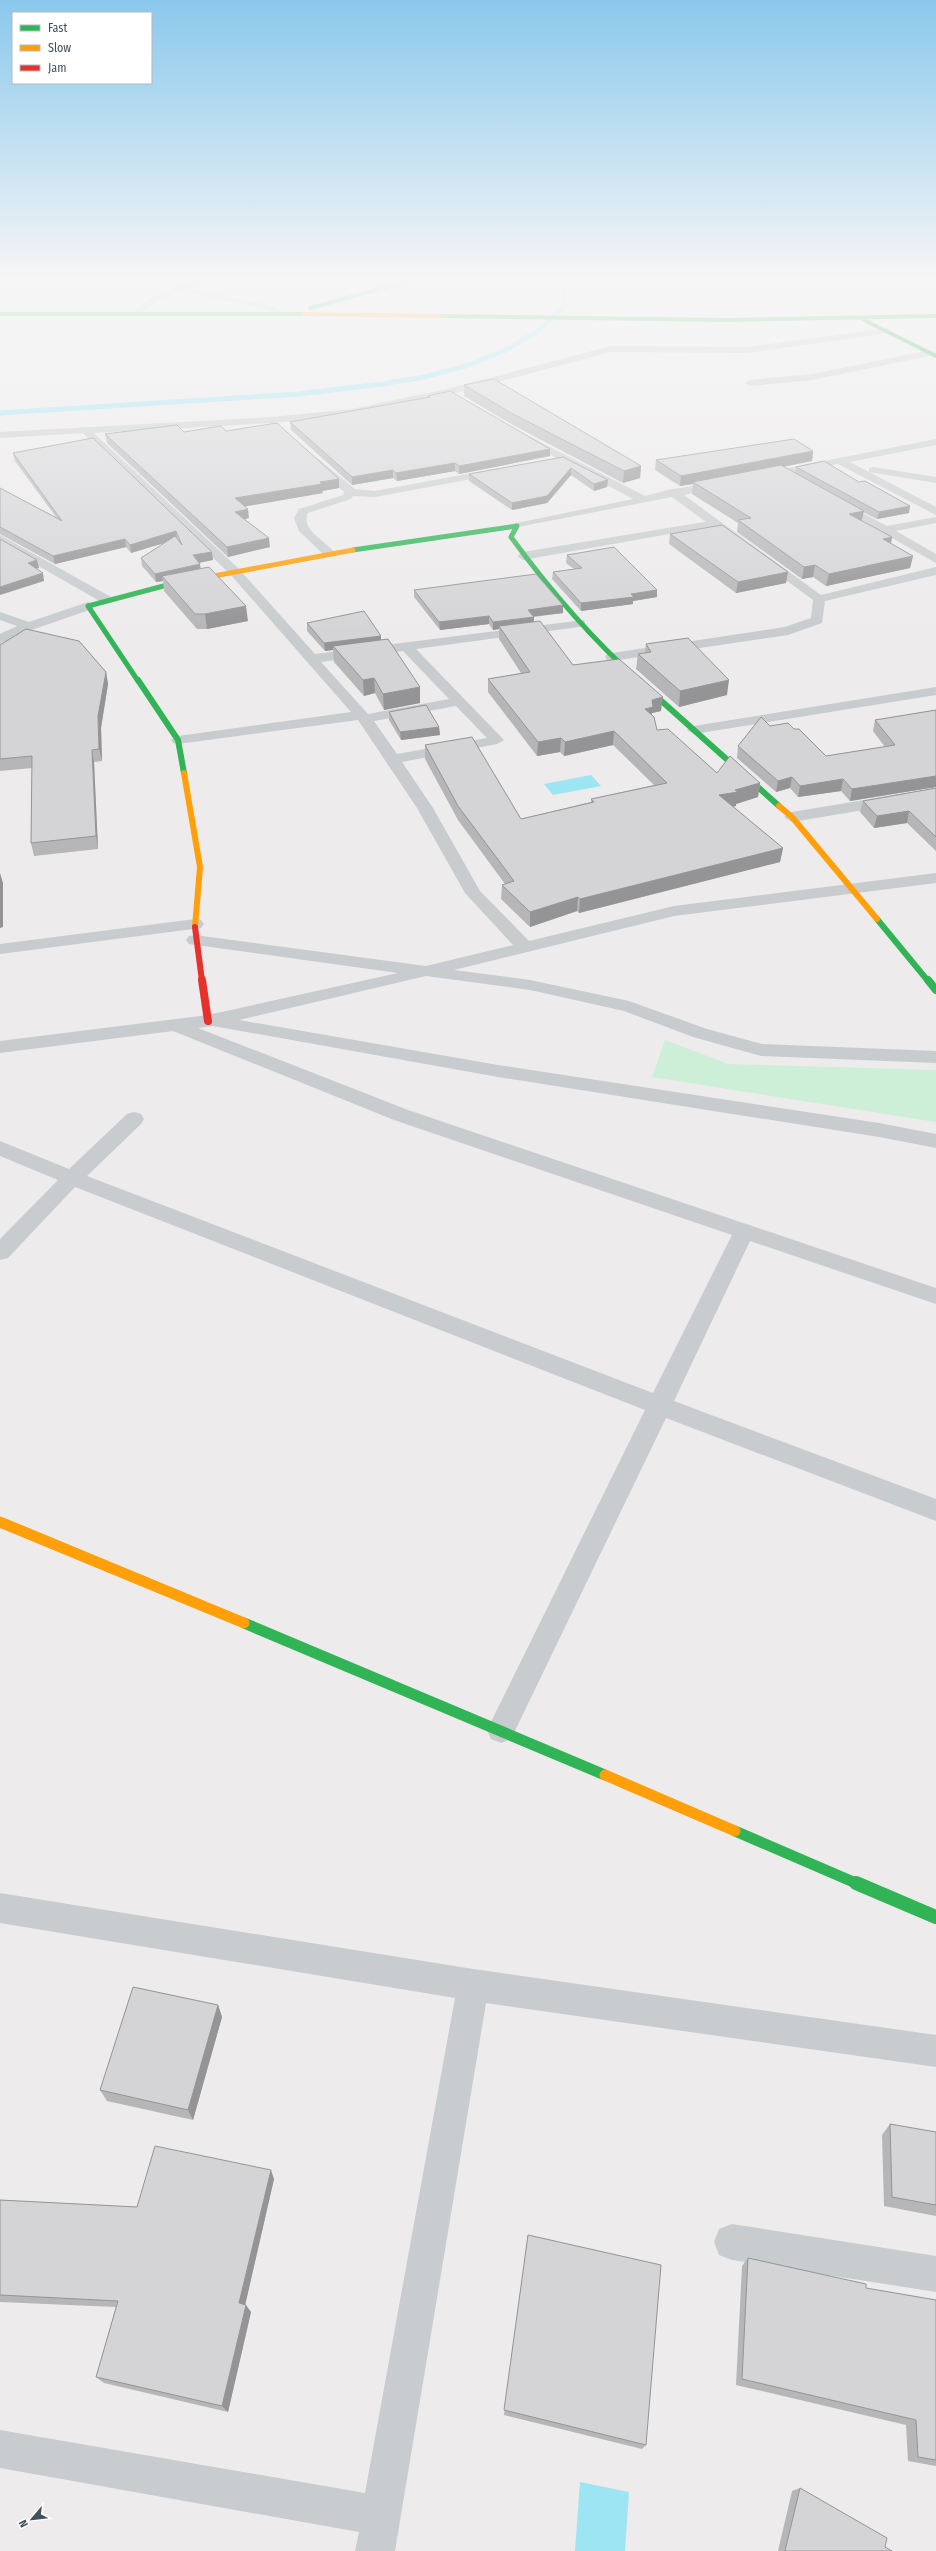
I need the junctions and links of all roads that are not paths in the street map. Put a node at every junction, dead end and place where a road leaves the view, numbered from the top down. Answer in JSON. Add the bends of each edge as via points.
{"nodes":[{"id":1,"x":433,"y":395,"type":"edge"},
{"id":2,"x":453,"y":395,"type":"edge"},
{"id":3,"x":461,"y":400,"type":"edge"},
{"id":4,"x":272,"y":420,"type":"junction"},
{"id":5,"x":84,"y":429,"type":"junction"},
{"id":6,"x":282,"y":430,"type":"edge"},
{"id":7,"x":515,"y":432,"type":"edge"},
{"id":8,"x":0,"y":435,"type":"edge"},
{"id":9,"x":936,"y":442,"type":"edge"},
{"id":10,"x":309,"y":454,"type":"edge"},
{"id":11,"x":565,"y":458,"type":"junction"},
{"id":12,"x":838,"y":460,"type":"junction"},
{"id":13,"x":550,"y":461,"type":"edge"},
{"id":14,"x":512,"y":468,"type":"edge"},
{"id":15,"x":784,"y":473,"type":"junction"},
{"id":16,"x":754,"y":478,"type":"edge"},
{"id":17,"x":798,"y":480,"type":"edge"},
{"id":18,"x":936,"y":480,"type":"edge"},
{"id":19,"x":732,"y":482,"type":"edge"},
{"id":20,"x":350,"y":492,"type":"junction"},
{"id":21,"x":672,"y":492,"type":"junction"},
{"id":22,"x":824,"y":496,"type":"edge"},
{"id":23,"x":642,"y":499,"type":"junction"},
{"id":24,"x":936,"y":512,"type":"edge"},
{"id":25,"x":936,"y":520,"type":"edge"},
{"id":26,"x":716,"y":523,"type":"junction"},
{"id":27,"x":517,"y":526,"type":"junction"},
{"id":28,"x":884,"y":530,"type":"junction"},
{"id":29,"x":0,"y":539,"type":"edge"},
{"id":30,"x":329,"y":553,"type":"junction"},
{"id":31,"x":523,"y":556,"type":"junction"},
{"id":32,"x":936,"y":560,"type":"edge"},
{"id":33,"x":234,"y":571,"type":"junction"},
{"id":34,"x":936,"y":571,"type":"edge"},
{"id":35,"x":819,"y":599,"type":"junction"},
{"id":36,"x":107,"y":600,"type":"junction"},
{"id":37,"x":88,"y":606,"type":"junction"},
{"id":38,"x":0,"y":616,"type":"edge"},
{"id":39,"x":579,"y":622,"type":"junction"},
{"id":40,"x":29,"y":626,"type":"junction"},
{"id":41,"x":0,"y":640,"type":"edge"},
{"id":42,"x":406,"y":646,"type":"junction"},
{"id":43,"x":612,"y":657,"type":"junction"},
{"id":44,"x":311,"y":659,"type":"junction"},
{"id":45,"x":936,"y":691,"type":"edge"},
{"id":46,"x":459,"y":700,"type":"junction"},
{"id":47,"x":363,"y":717,"type":"junction"},
{"id":48,"x":694,"y":730,"type":"junction"},
{"id":49,"x":178,"y":740,"type":"junction"},
{"id":50,"x":393,"y":759,"type":"junction"},
{"id":51,"x":936,"y":793,"type":"edge"},
{"id":52,"x":792,"y":817,"type":"junction"},
{"id":53,"x":936,"y":878,"type":"edge"},
{"id":54,"x":848,"y":888,"type":"junction"},
{"id":55,"x":195,"y":932,"type":"junction"},
{"id":56,"x":524,"y":946,"type":"junction"},
{"id":57,"x":0,"y":949,"type":"edge"},
{"id":58,"x":494,"y":953,"type":"junction"},
{"id":59,"x":422,"y":972,"type":"junction"},
{"id":60,"x":499,"y":982,"type":"junction"},
{"id":61,"x":936,"y":990,"type":"edge"},
{"id":62,"x":208,"y":1021,"type":"junction"},
{"id":63,"x":174,"y":1025,"type":"junction"},
{"id":64,"x":0,"y":1047,"type":"edge"},
{"id":65,"x":936,"y":1057,"type":"edge"},
{"id":66,"x":134,"y":1119,"type":"dead end"},
{"id":67,"x":936,"y":1141,"type":"edge"},
{"id":68,"x":0,"y":1148,"type":"edge"},
{"id":69,"x":72,"y":1178,"type":"junction"},
{"id":70,"x":745,"y":1230,"type":"junction"},
{"id":71,"x":0,"y":1252,"type":"edge"},
{"id":72,"x":936,"y":1296,"type":"edge"},
{"id":73,"x":658,"y":1406,"type":"junction"},
{"id":74,"x":936,"y":1510,"type":"edge"},
{"id":75,"x":0,"y":1522,"type":"edge"},
{"id":76,"x":501,"y":1730,"type":"junction"},
{"id":77,"x":0,"y":1908,"type":"edge"},
{"id":78,"x":936,"y":1917,"type":"edge"},
{"id":79,"x":473,"y":1985,"type":"junction"},
{"id":80,"x":936,"y":2051,"type":"edge"},
{"id":81,"x":732,"y":2242,"type":"dead end"},
{"id":82,"x":936,"y":2274,"type":"edge"},
{"id":83,"x":0,"y":2449,"type":"edge"},
{"id":84,"x":378,"y":2533,"type":"edge"}],
"edges":[{"from":1,"to":4,"type":"street","via":[[352,412]]},
{"from":2,"to":3,"type":"street"},
{"from":4,"to":5,"type":"street"},
{"from":4,"to":6,"type":"street"},
{"from":5,"to":8,"type":"street"},
{"from":5,"to":33,"type":"street"},
{"from":7,"to":11,"type":"street"},
{"from":9,"to":12,"type":"street"},
{"from":10,"to":20,"type":"street","via":[[349,488]]},
{"from":11,"to":13,"type":"street"},
{"from":11,"to":23,"type":"street"},
{"from":12,"to":15,"type":"street"},
{"from":12,"to":18,"type":"street","via":[[887,474]]},
{"from":12,"to":24,"type":"street"},
{"from":14,"to":20,"type":"street","via":[[375,494]]},
{"from":15,"to":16,"type":"street"},
{"from":15,"to":17,"type":"street"},
{"from":19,"to":21,"type":"street"},
{"from":20,"to":30,"type":"street","via":[[347,496],[303,511],[300,518],[303,529]]},
{"from":21,"to":23,"type":"street"},
{"from":21,"to":26,"type":"street"},
{"from":22,"to":28,"type":"street"},
{"from":23,"to":27,"type":"street"},
{"from":25,"to":28,"type":"street"},
{"from":26,"to":31,"type":"street"},
{"from":26,"to":35,"type":"street"},
{"from":27,"to":30,"type":"street","via":[[423,537]]},
{"from":27,"to":31,"type":"street","via":[[511,537]]},
{"from":28,"to":32,"type":"street"},
{"from":29,"to":36,"type":"street"},
{"from":30,"to":33,"type":"street"},
{"from":31,"to":39,"type":"street"},
{"from":33,"to":36,"type":"street"},
{"from":33,"to":44,"type":"street"},
{"from":34,"to":35,"type":"street"},
{"from":35,"to":43,"type":"street","via":[[817,620],[788,631]]},
{"from":36,"to":37,"type":"street"},
{"from":37,"to":40,"type":"street"},
{"from":37,"to":49,"type":"street"},
{"from":38,"to":40,"type":"street"},
{"from":39,"to":42,"type":"street"},
{"from":39,"to":43,"type":"street"},
{"from":40,"to":41,"type":"street"},
{"from":42,"to":44,"type":"street"},
{"from":42,"to":46,"type":"street"},
{"from":43,"to":48,"type":"street"},
{"from":44,"to":47,"type":"street"},
{"from":45,"to":48,"type":"street"},
{"from":46,"to":47,"type":"street"},
{"from":46,"to":50,"type":"street","via":[[497,740]]},
{"from":47,"to":49,"type":"street"},
{"from":47,"to":50,"type":"street"},
{"from":48,"to":52,"type":"street"},
{"from":49,"to":55,"type":"street","via":[[200,867]]},
{"from":50,"to":56,"type":"street","via":[[425,808],[473,893]]},
{"from":51,"to":52,"type":"street"},
{"from":52,"to":54,"type":"street"},
{"from":53,"to":54,"type":"street"},
{"from":54,"to":56,"type":"street","via":[[674,911]]},
{"from":54,"to":61,"type":"street"},
{"from":55,"to":57,"type":"street"},
{"from":55,"to":59,"type":"street"},
{"from":55,"to":62,"type":"street"},
{"from":56,"to":58,"type":"street"},
{"from":58,"to":59,"type":"street"},
{"from":58,"to":60,"type":"street"},
{"from":59,"to":60,"type":"street"},
{"from":59,"to":62,"type":"street"},
{"from":60,"to":65,"type":"street","via":[[629,1006],[700,1033],[761,1050]]},
{"from":62,"to":63,"type":"street"},
{"from":62,"to":67,"type":"street","via":[[498,1072]]},
{"from":63,"to":64,"type":"street"},
{"from":63,"to":70,"type":"street","via":[[401,1115]]},
{"from":66,"to":69,"type":"street"},
{"from":68,"to":69,"type":"street"},
{"from":69,"to":71,"type":"street"},
{"from":69,"to":73,"type":"street"},
{"from":70,"to":72,"type":"street"},
{"from":70,"to":73,"type":"street"},
{"from":73,"to":74,"type":"street"},
{"from":73,"to":76,"type":"street","via":[[575,1582]]},
{"from":75,"to":76,"type":"street"},
{"from":76,"to":78,"type":"street"},
{"from":77,"to":79,"type":"street"},
{"from":79,"to":80,"type":"street"},
{"from":79,"to":84,"type":"street"},
{"from":81,"to":82,"type":"street"},
{"from":83,"to":84,"type":"street"}]}
